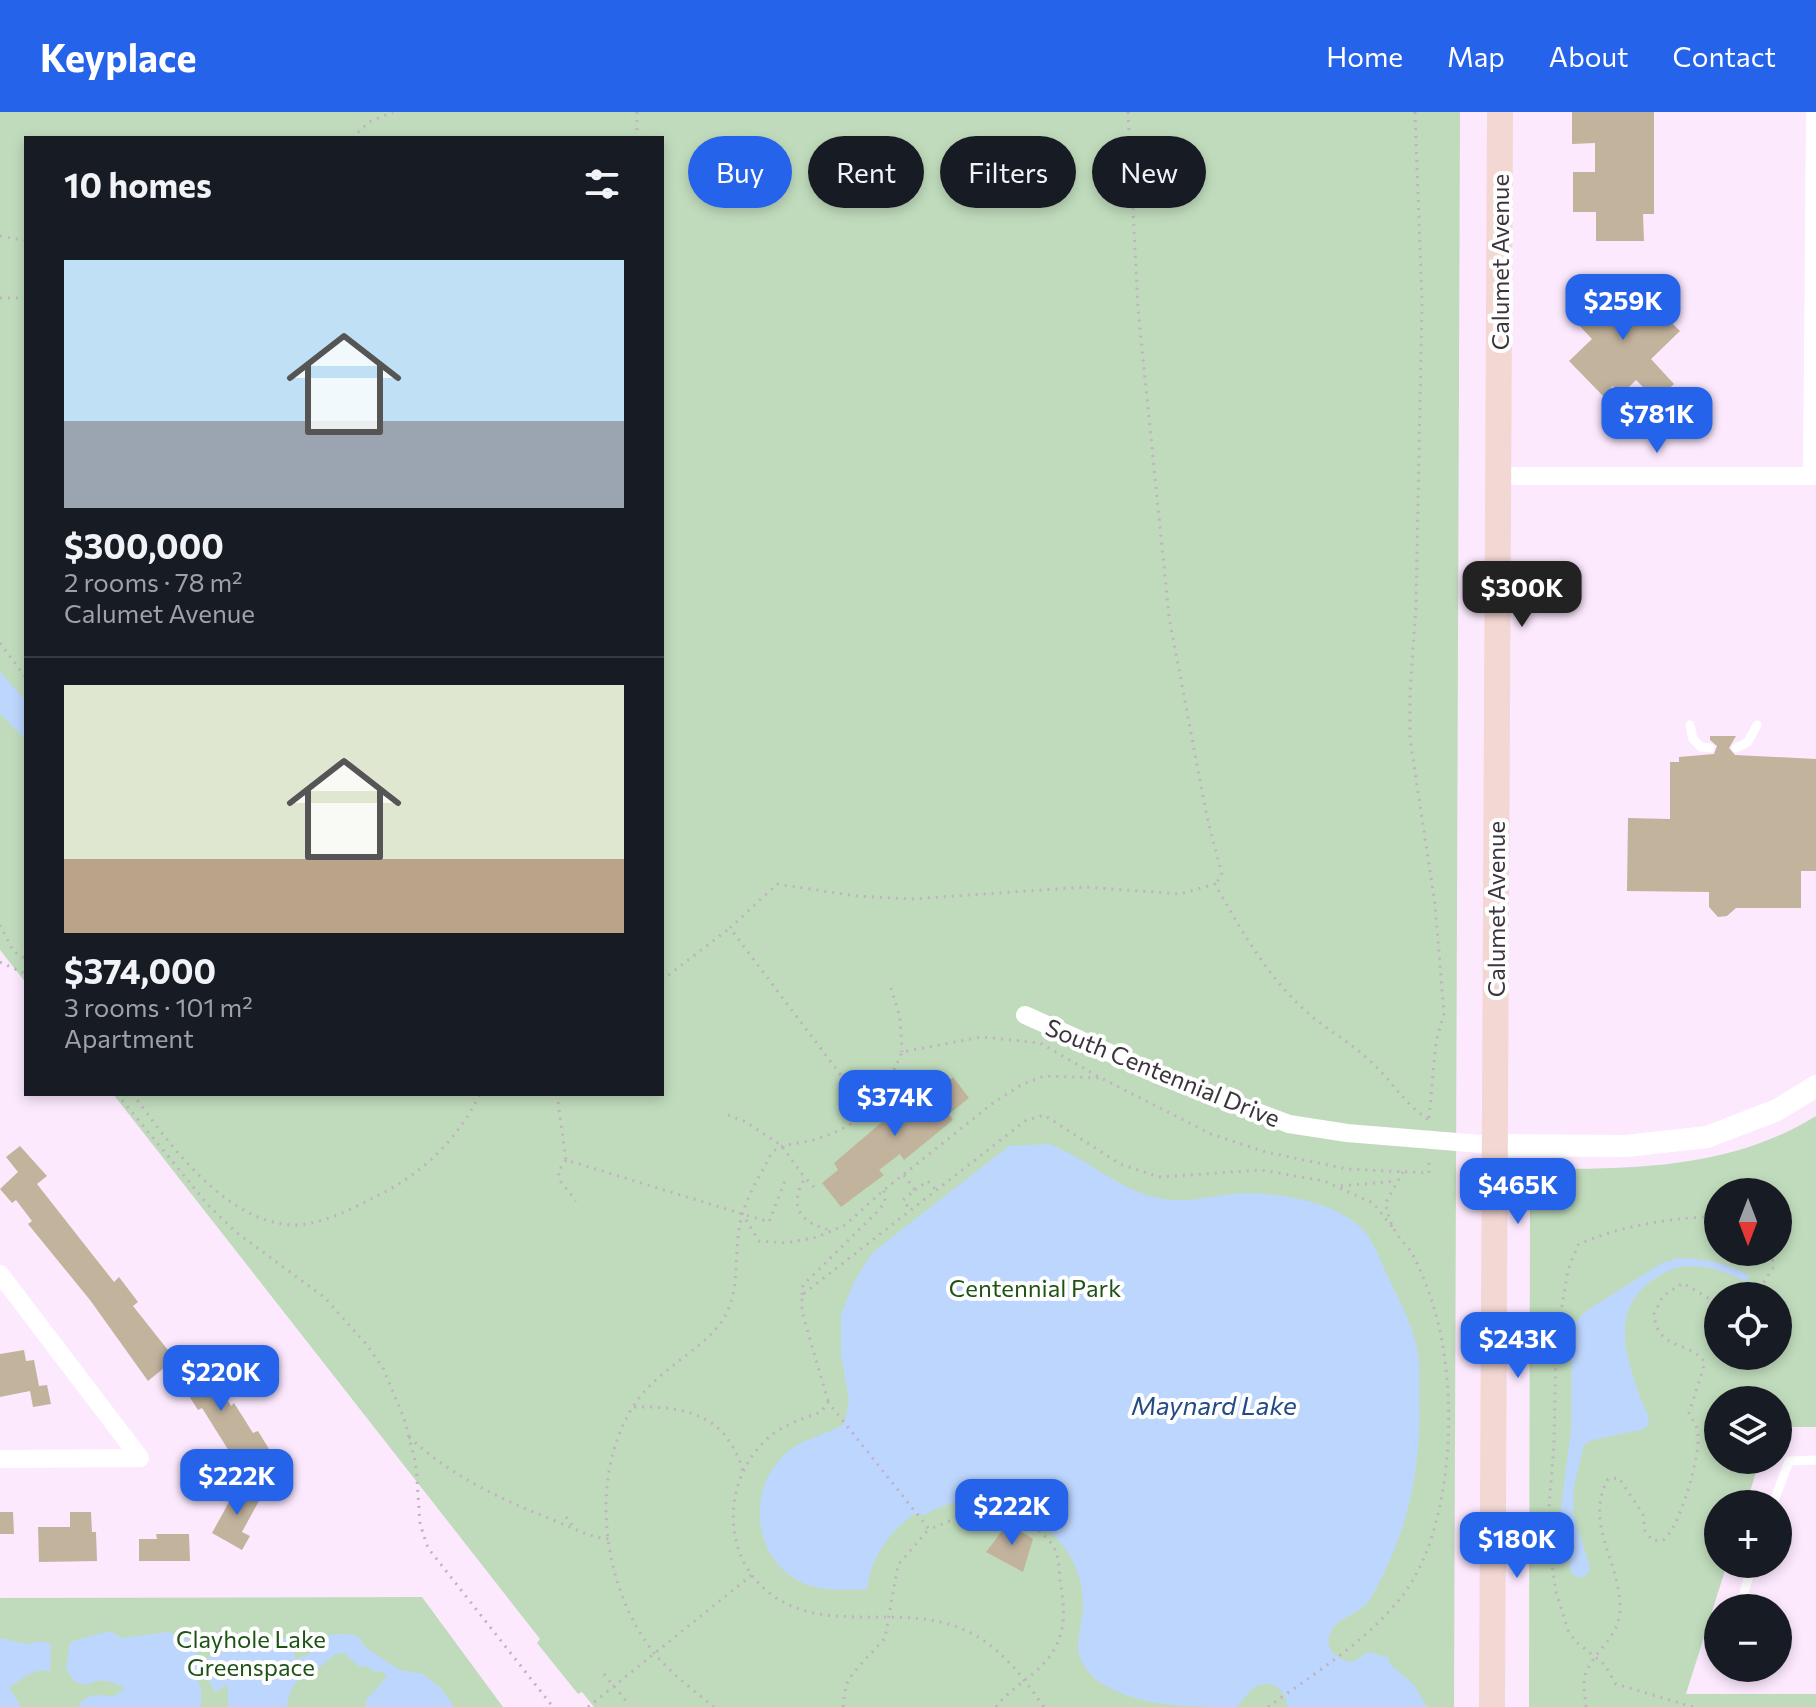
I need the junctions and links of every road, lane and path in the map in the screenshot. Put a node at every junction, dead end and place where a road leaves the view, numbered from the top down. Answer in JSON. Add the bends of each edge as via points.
{"nodes":[{"id":1,"x":393,"y":112,"type":"edge"},
{"id":2,"x":637,"y":112,"type":"edge"},
{"id":3,"x":1128,"y":112,"type":"edge"},
{"id":4,"x":1415,"y":112,"type":"edge"},
{"id":5,"x":1500,"y":112,"type":"edge"},
{"id":6,"x":1815,"y":112,"type":"edge"},
{"id":7,"x":354,"y":136,"type":"edge"},
{"id":8,"x":637,"y":136,"type":"edge"},
{"id":9,"x":0,"y":236,"type":"edge"},
{"id":10,"x":24,"y":241,"type":"edge"},
{"id":11,"x":0,"y":298,"type":"edge"},
{"id":12,"x":24,"y":298,"type":"edge"},
{"id":13,"x":1498,"y":476,"type":"junction"},
{"id":14,"x":1814,"y":476,"type":"edge"},
{"id":15,"x":0,"y":643,"type":"edge"},
{"id":16,"x":24,"y":675,"type":"edge"},
{"id":17,"x":1690,"y":725,"type":"dead end"},
{"id":18,"x":1757,"y":725,"type":"dead end"},
{"id":19,"x":1710,"y":748,"type":"dead end"},
{"id":20,"x":1736,"y":748,"type":"dead end"},
{"id":21,"x":1215,"y":884,"type":"junction"},
{"id":22,"x":0,"y":925,"type":"edge"},
{"id":23,"x":730,"y":928,"type":"junction"},
{"id":24,"x":24,"y":958,"type":"edge"},
{"id":25,"x":0,"y":962,"type":"edge"},
{"id":26,"x":24,"y":973,"type":"edge"},
{"id":27,"x":664,"y":978,"type":"edge"},
{"id":28,"x":891,"y":988,"type":"dead end"},
{"id":29,"x":1025,"y":1015,"type":"dead end"},
{"id":30,"x":902,"y":1052,"type":"junction"},
{"id":31,"x":1101,"y":1078,"type":"junction"},
{"id":32,"x":1816,"y":1086,"type":"edge"},
{"id":33,"x":855,"y":1094,"type":"dead end"},
{"id":34,"x":119,"y":1096,"type":"edge"},
{"id":35,"x":135,"y":1096,"type":"edge"},
{"id":36,"x":479,"y":1096,"type":"edge"},
{"id":37,"x":557,"y":1096,"type":"edge"},
{"id":38,"x":728,"y":1115,"type":"dead end"},
{"id":39,"x":1429,"y":1120,"type":"junction"},
{"id":40,"x":1429,"y":1130,"type":"dead end"},
{"id":41,"x":781,"y":1145,"type":"junction"},
{"id":42,"x":1493,"y":1145,"type":"junction"},
{"id":43,"x":1429,"y":1159,"type":"dead end"},
{"id":44,"x":566,"y":1160,"type":"junction"},
{"id":45,"x":1403,"y":1172,"type":"junction"},
{"id":46,"x":904,"y":1175,"type":"junction"},
{"id":47,"x":786,"y":1178,"type":"dead end"},
{"id":48,"x":805,"y":1178,"type":"junction"},
{"id":49,"x":1397,"y":1181,"type":"junction"},
{"id":50,"x":1339,"y":1186,"type":"junction"},
{"id":51,"x":814,"y":1187,"type":"dead end"},
{"id":52,"x":884,"y":1190,"type":"junction"},
{"id":53,"x":915,"y":1190,"type":"junction"},
{"id":54,"x":936,"y":1190,"type":"junction"},
{"id":55,"x":576,"y":1201,"type":"dead end"},
{"id":56,"x":910,"y":1210,"type":"junction"},
{"id":57,"x":742,"y":1213,"type":"junction"},
{"id":58,"x":1704,"y":1217,"type":"edge"},
{"id":59,"x":1393,"y":1228,"type":"junction"},
{"id":60,"x":832,"y":1230,"type":"junction"},
{"id":61,"x":0,"y":1274,"type":"edge"},
{"id":62,"x":802,"y":1295,"type":"junction"},
{"id":63,"x":1704,"y":1296,"type":"edge"},
{"id":64,"x":1704,"y":1362,"type":"edge"},
{"id":65,"x":1704,"y":1367,"type":"edge"},
{"id":66,"x":828,"y":1402,"type":"junction"},
{"id":67,"x":634,"y":1407,"type":"junction"},
{"id":68,"x":409,"y":1437,"type":"junction"},
{"id":69,"x":0,"y":1459,"type":"edge"},
{"id":70,"x":1816,"y":1460,"type":"edge"},
{"id":71,"x":744,"y":1473,"type":"junction"},
{"id":72,"x":1778,"y":1490,"type":"edge"},
{"id":73,"x":566,"y":1517,"type":"dead end"},
{"id":74,"x":576,"y":1529,"type":"junction"},
{"id":75,"x":929,"y":1529,"type":"junction"},
{"id":76,"x":610,"y":1539,"type":"junction"},
{"id":77,"x":753,"y":1574,"type":"junction"},
{"id":78,"x":890,"y":1615,"type":"junction"},
{"id":79,"x":655,"y":1653,"type":"junction"},
{"id":80,"x":1597,"y":1658,"type":"junction"},
{"id":81,"x":604,"y":1674,"type":"dead end"},
{"id":82,"x":1026,"y":1679,"type":"junction"},
{"id":83,"x":614,"y":1686,"type":"junction"},
{"id":84,"x":627,"y":1702,"type":"dead end"},
{"id":85,"x":553,"y":1707,"type":"edge"},
{"id":86,"x":588,"y":1707,"type":"edge"},
{"id":87,"x":714,"y":1707,"type":"edge"},
{"id":88,"x":843,"y":1707,"type":"edge"},
{"id":89,"x":996,"y":1707,"type":"edge"},
{"id":90,"x":1044,"y":1707,"type":"edge"},
{"id":91,"x":1268,"y":1707,"type":"edge"},
{"id":92,"x":1492,"y":1707,"type":"edge"},
{"id":93,"x":1586,"y":1707,"type":"edge"},
{"id":94,"x":1693,"y":1707,"type":"edge"}],
"edges":[{"from":1,"to":7,"type":"path","via":[[369,122]]},
{"from":2,"to":8,"type":"path"},
{"from":3,"to":21,"type":"path","via":[[1138,308],[1167,602],[1207,817],[1221,863],[1222,875]]},
{"from":4,"to":39,"type":"path","via":[[1422,301],[1410,739],[1435,904],[1444,1013]]},
{"from":5,"to":13,"type":"main road","name":"Calumet Avenue"},
{"from":6,"to":14,"type":"street"},
{"from":9,"to":10,"type":"path"},
{"from":11,"to":12,"type":"path"},
{"from":13,"to":14,"type":"street"},
{"from":13,"to":42,"type":"main road","name":"Calumet Avenue"},
{"from":15,"to":16,"type":"path"},
{"from":17,"to":19,"type":"lane","via":[[1693,739]]},
{"from":18,"to":20,"type":"lane","via":[[1748,742]]},
{"from":21,"to":23,"type":"path","via":[[1180,894],[1085,887],[911,899],[777,884]]},
{"from":21,"to":39,"type":"path","via":[[1285,992],[1368,1058],[1408,1106]]},
{"from":22,"to":24,"type":"path","via":[[13,951]]},
{"from":23,"to":27,"type":"path"},
{"from":23,"to":33,"type":"path"},
{"from":25,"to":26,"type":"path"},
{"from":28,"to":30,"type":"path"},
{"from":29,"to":42,"type":"street","name":"South Centennial Drive","via":[[1161,1076],[1289,1124]]},
{"from":30,"to":31,"type":"path","via":[[982,1037],[1040,1043]]},
{"from":30,"to":41,"type":"path","via":[[883,1096],[855,1122],[828,1135]]},
{"from":31,"to":45,"type":"path","via":[[1211,1134],[1266,1152],[1347,1169]]},
{"from":31,"to":46,"type":"path","via":[[1044,1076],[1021,1085]]},
{"from":32,"to":42,"type":"street","via":[[1777,1110],[1707,1137],[1626,1146]]},
{"from":34,"to":68,"type":"path","via":[[209,1206],[324,1297],[367,1345],[383,1368]]},
{"from":35,"to":36,"type":"path","via":[[208,1185],[246,1209],[293,1225],[345,1212],[408,1180],[445,1147]]},
{"from":37,"to":44,"type":"path"},
{"from":38,"to":41,"type":"path"},
{"from":39,"to":40,"type":"path"},
{"from":41,"to":48,"type":"path"},
{"from":41,"to":57,"type":"path","via":[[772,1152]]},
{"from":42,"to":92,"type":"main road","name":"Calumet Avenue"},
{"from":43,"to":45,"type":"path","via":[[1429,1173]]},
{"from":44,"to":55,"type":"path","via":[[558,1172]]},
{"from":44,"to":57,"type":"path"},
{"from":45,"to":49,"type":"path"},
{"from":46,"to":52,"type":"path"},
{"from":46,"to":53,"type":"path"},
{"from":47,"to":57,"type":"path","via":[[769,1222]]},
{"from":48,"to":51,"type":"path"},
{"from":48,"to":60,"type":"path","via":[[798,1190],[802,1216],[810,1225]]},
{"from":49,"to":50,"type":"path"},
{"from":49,"to":59,"type":"path","via":[[1385,1204]]},
{"from":50,"to":54,"type":"path","via":[[1261,1170],[1159,1177],[1120,1164],[1044,1115],[1025,1121]]},
{"from":50,"to":59,"type":"path","via":[[1373,1203]]},
{"from":52,"to":60,"type":"path"},
{"from":52,"to":62,"type":"path","via":[[879,1210],[803,1285]]},
{"from":53,"to":54,"type":"path","via":[[928,1181]]},
{"from":53,"to":56,"type":"path","via":[[903,1200]]},
{"from":54,"to":56,"type":"path"},
{"from":56,"to":62,"type":"path"},
{"from":57,"to":60,"type":"path","via":[[759,1241],[786,1243]]},
{"from":57,"to":67,"type":"path","via":[[734,1290],[720,1324],[667,1369]]},
{"from":58,"to":80,"type":"path","via":[[1589,1240],[1578,1245],[1568,1270],[1554,1358],[1547,1532],[1561,1613],[1575,1641]]},
{"from":59,"to":91,"type":"path","via":[[1413,1255],[1434,1308],[1448,1370],[1448,1465],[1438,1512],[1402,1598],[1350,1646]]},
{"from":61,"to":69,"type":"street","via":[[140,1458]]},
{"from":62,"to":66,"type":"path"},
{"from":63,"to":64,"type":"path","via":[[1683,1283],[1663,1296],[1654,1314],[1665,1340]]},
{"from":65,"to":80,"type":"path","via":[[1689,1413],[1698,1441],[1672,1532],[1662,1541],[1652,1540],[1623,1482],[1613,1477],[1605,1486],[1599,1525],[1618,1577],[1620,1608]]},
{"from":66,"to":71,"type":"path","via":[[821,1412],[768,1438]]},
{"from":66,"to":75,"type":"path"},
{"from":67,"to":71,"type":"path","via":[[667,1406],[697,1414],[724,1432]]},
{"from":67,"to":76,"type":"path","via":[[624,1422],[608,1487]]},
{"from":68,"to":74,"type":"path","via":[[455,1475]]},
{"from":68,"to":85,"type":"path","via":[[428,1548]]},
{"from":70,"to":72,"type":"lane","via":[[1789,1461]]},
{"from":71,"to":77,"type":"path","via":[[734,1497],[732,1525],[736,1550]]},
{"from":73,"to":74,"type":"path"},
{"from":74,"to":76,"type":"path","via":[[592,1538]]},
{"from":75,"to":78,"type":"path","via":[[898,1565]]},
{"from":75,"to":82,"type":"path","via":[[971,1510],[1001,1513],[1038,1531],[1057,1553],[1066,1611],[1056,1646]]},
{"from":76,"to":79,"type":"path","via":[[628,1608]]},
{"from":77,"to":78,"type":"path","via":[[765,1590],[795,1609],[828,1616]]},
{"from":77,"to":79,"type":"path"},
{"from":78,"to":82,"type":"path","via":[[963,1629],[984,1640]]},
{"from":78,"to":88,"type":"path","via":[[885,1638],[846,1685]]},
{"from":79,"to":83,"type":"path"},
{"from":79,"to":87,"type":"path"},
{"from":80,"to":93,"type":"path","via":[[1586,1671]]},
{"from":80,"to":94,"type":"path","via":[[1616,1684]]},
{"from":81,"to":83,"type":"path"},
{"from":82,"to":89,"type":"path"},
{"from":82,"to":90,"type":"path"},
{"from":83,"to":84,"type":"path"},
{"from":83,"to":86,"type":"path"}]}
